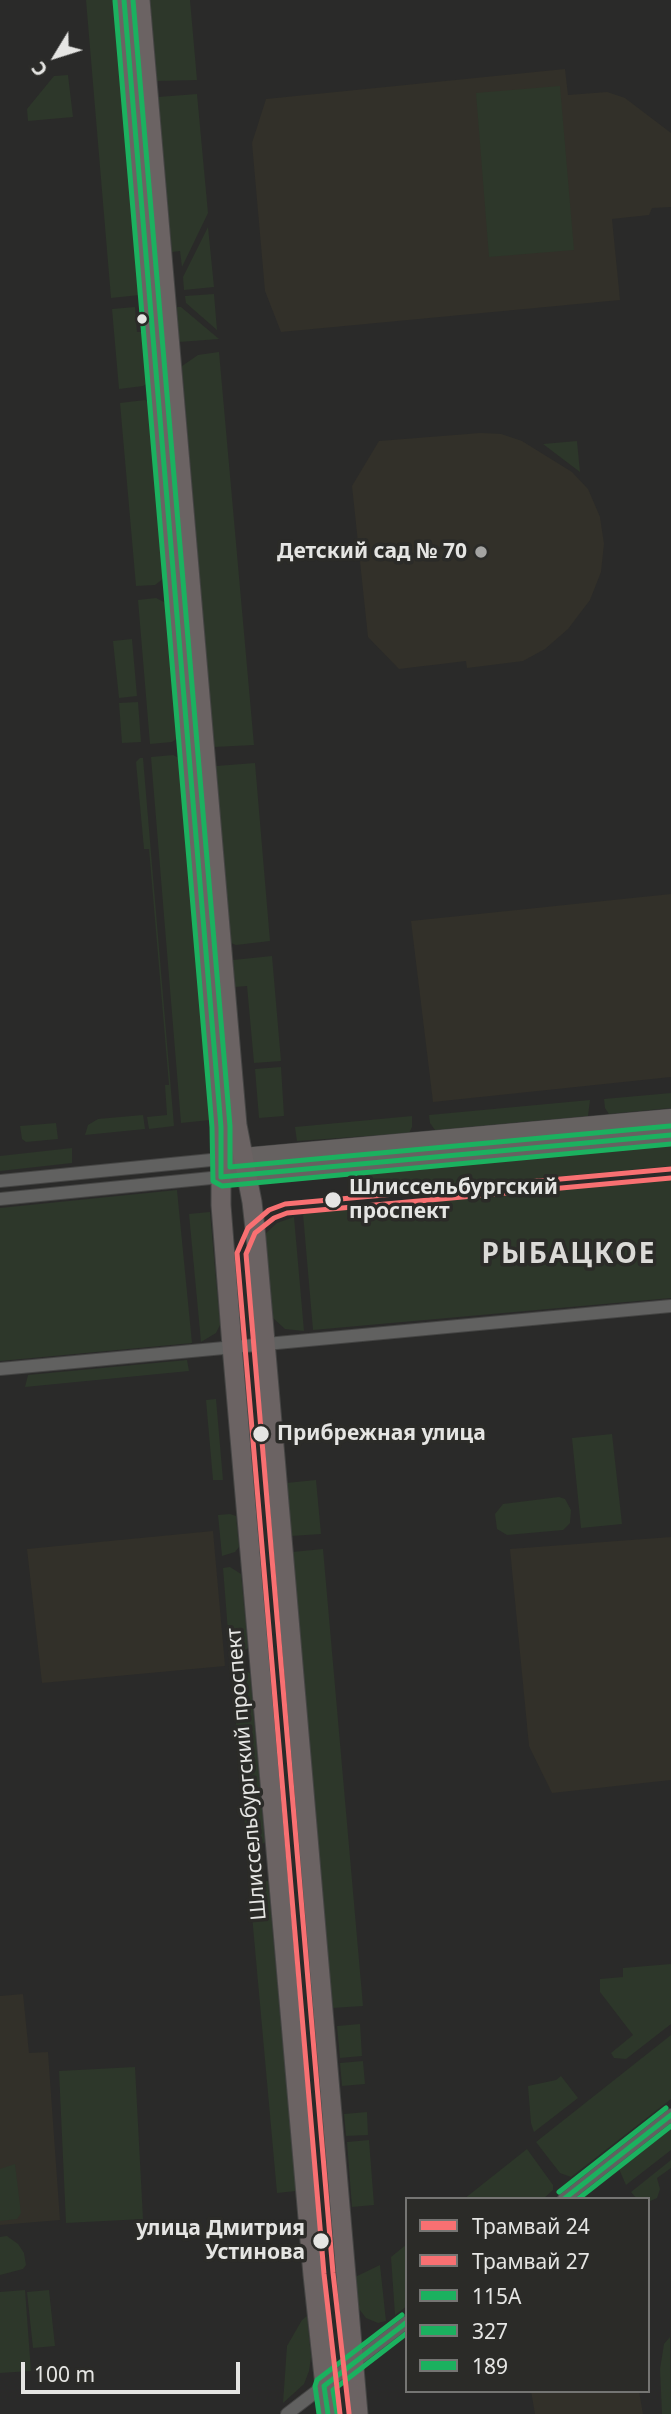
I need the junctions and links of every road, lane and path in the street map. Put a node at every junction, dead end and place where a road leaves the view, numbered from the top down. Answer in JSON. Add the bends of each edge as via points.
{"nodes":[{"id":1,"x":124,"y":0,"type":"edge"},
{"id":2,"x":141,"y":0,"type":"edge"},
{"id":3,"x":671,"y":1118,"type":"edge"},
{"id":4,"x":671,"y":1135,"type":"edge"},
{"id":5,"x":245,"y":1166,"type":"junction"},
{"id":6,"x":221,"y":1168,"type":"junction"},
{"id":7,"x":0,"y":1181,"type":"edge"},
{"id":8,"x":0,"y":1199,"type":"edge"},
{"id":9,"x":671,"y":1306,"type":"edge"},
{"id":10,"x":264,"y":1343,"type":"junction"},
{"id":11,"x":232,"y":1346,"type":"junction"},
{"id":12,"x":0,"y":1369,"type":"edge"},
{"id":13,"x":671,"y":2115,"type":"edge"},
{"id":14,"x":567,"y":2197,"type":"edge"},
{"id":15,"x":405,"y":2324,"type":"edge"},
{"id":16,"x":353,"y":2364,"type":"junction"},
{"id":17,"x":324,"y":2386,"type":"junction"},
{"id":18,"x":287,"y":2414,"type":"edge"},
{"id":19,"x":328,"y":2414,"type":"edge"},
{"id":20,"x":358,"y":2414,"type":"edge"}],
"edges":[{"from":1,"to":6,"type":"main road","name":"Шлиссельбургский проспект"},
{"from":2,"to":5,"type":"main road","via":[[237,1125]]},
{"from":3,"to":5,"type":"street"},
{"from":4,"to":5,"type":"street"},
{"from":5,"to":6,"type":"street"},
{"from":5,"to":10,"type":"main road"},
{"from":6,"to":7,"type":"street"},
{"from":6,"to":8,"type":"street"},
{"from":6,"to":11,"type":"main road","name":"Шлиссельбургский проспект"},
{"from":9,"to":10,"type":"street"},
{"from":10,"to":11,"type":"street"},
{"from":10,"to":16,"type":"main road"},
{"from":11,"to":12,"type":"street"},
{"from":11,"to":17,"type":"main road","name":"Шлиссельбургский проспект"},
{"from":13,"to":14,"type":"street"},
{"from":15,"to":16,"type":"street"},
{"from":16,"to":17,"type":"street"},
{"from":16,"to":20,"type":"main road"},
{"from":17,"to":18,"type":"street"},
{"from":17,"to":19,"type":"main road","name":"Шлиссельбургский проспект"}]}
